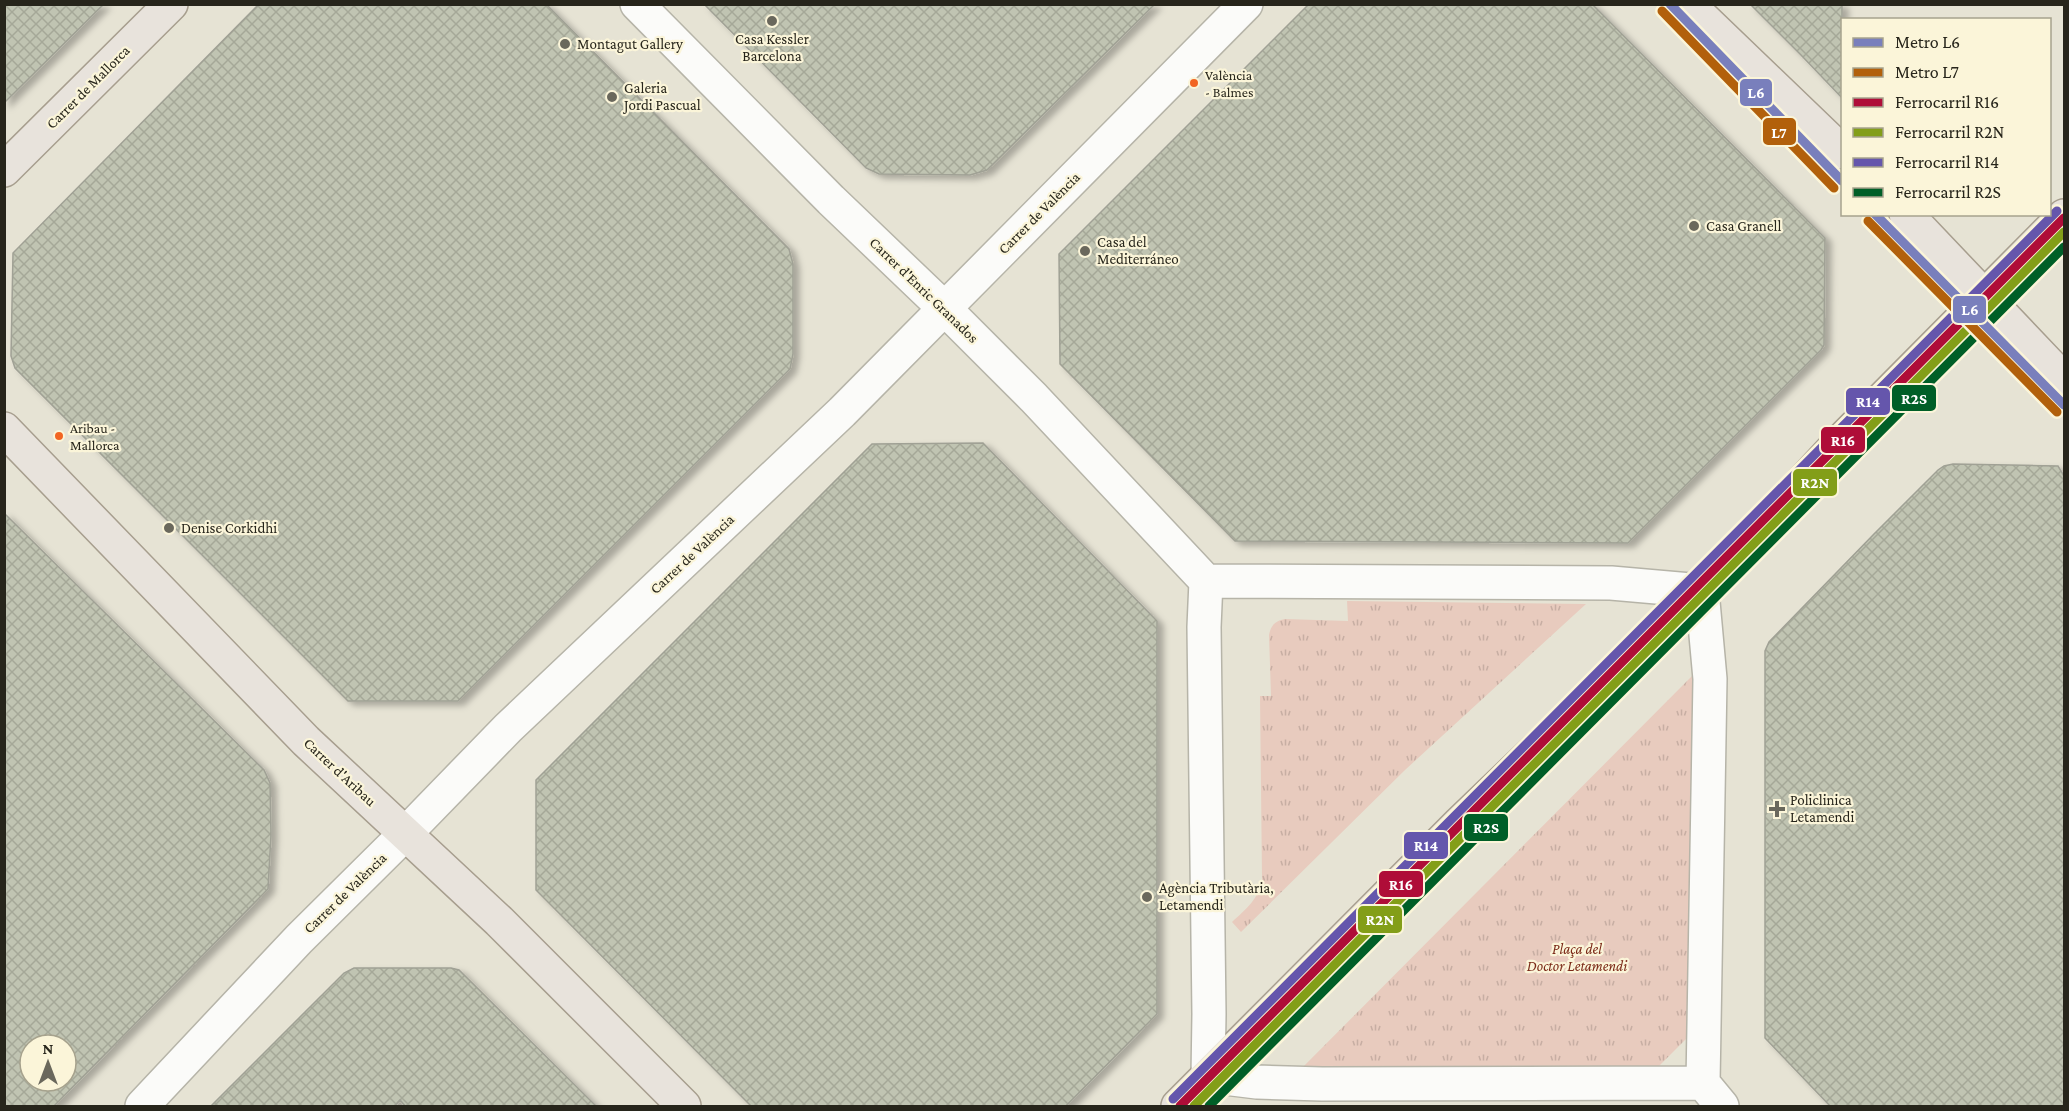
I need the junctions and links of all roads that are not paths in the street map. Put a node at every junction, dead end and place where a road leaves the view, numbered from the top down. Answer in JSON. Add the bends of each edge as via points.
{"nodes":[{"id":1,"x":171,"y":4,"type":"edge"},
{"id":2,"x":637,"y":4,"type":"edge"},
{"id":3,"x":1246,"y":4,"type":"edge"},
{"id":4,"x":1688,"y":4,"type":"edge"},
{"id":5,"x":1841,"y":151,"type":"edge"},
{"id":6,"x":4,"y":170,"type":"edge"},
{"id":7,"x":1908,"y":216,"type":"edge"},
{"id":8,"x":2064,"y":216,"type":"edge"},
{"id":9,"x":1984,"y":296,"type":"junction"},
{"id":10,"x":944,"y":308,"type":"junction"},
{"id":11,"x":2064,"y":380,"type":"edge"},
{"id":12,"x":4,"y":429,"type":"edge"},
{"id":13,"x":1206,"y":581,"type":"junction"},
{"id":14,"x":1702,"y":591,"type":"junction"},
{"id":15,"x":406,"y":833,"type":"junction"},
{"id":16,"x":1208,"y":1076,"type":"junction"},
{"id":17,"x":1713,"y":1095,"type":"edge"},
{"id":18,"x":141,"y":1107,"type":"edge"},
{"id":19,"x":684,"y":1107,"type":"edge"},
{"id":20,"x":1178,"y":1107,"type":"edge"}],
"edges":[{"from":1,"to":6,"type":"main road","name":"Carrer de Mallorca"},
{"from":2,"to":10,"type":"street","name":"Carrer d'Enric Granados"},
{"from":3,"to":10,"type":"street","name":"Carrer de València"},
{"from":4,"to":5,"type":"main road"},
{"from":7,"to":9,"type":"main road"},
{"from":8,"to":9,"type":"main road"},
{"from":9,"to":11,"type":"main road"},
{"from":9,"to":14,"type":"main road","via":[[1839,443]]},
{"from":10,"to":13,"type":"street","name":"Carrer d'Enric Granados"},
{"from":10,"to":15,"type":"street","name":"Carrer de València","via":[[842,412],[508,728]]},
{"from":12,"to":15,"type":"main road","name":"Carrer d'Aribau","via":[[306,741]]},
{"from":13,"to":14,"type":"street","via":[[1611,583]]},
{"from":13,"to":16,"type":"street"},
{"from":14,"to":16,"type":"main road","via":[[1460,823]]},
{"from":14,"to":17,"type":"street","via":[[1710,679]]},
{"from":15,"to":18,"type":"street","name":"Carrer de València","via":[[299,939]]},
{"from":15,"to":19,"type":"main road","name":"Carrer d'Aribau"},
{"from":16,"to":17,"type":"street","via":[[1257,1082]]},
{"from":16,"to":20,"type":"main road"}]}
